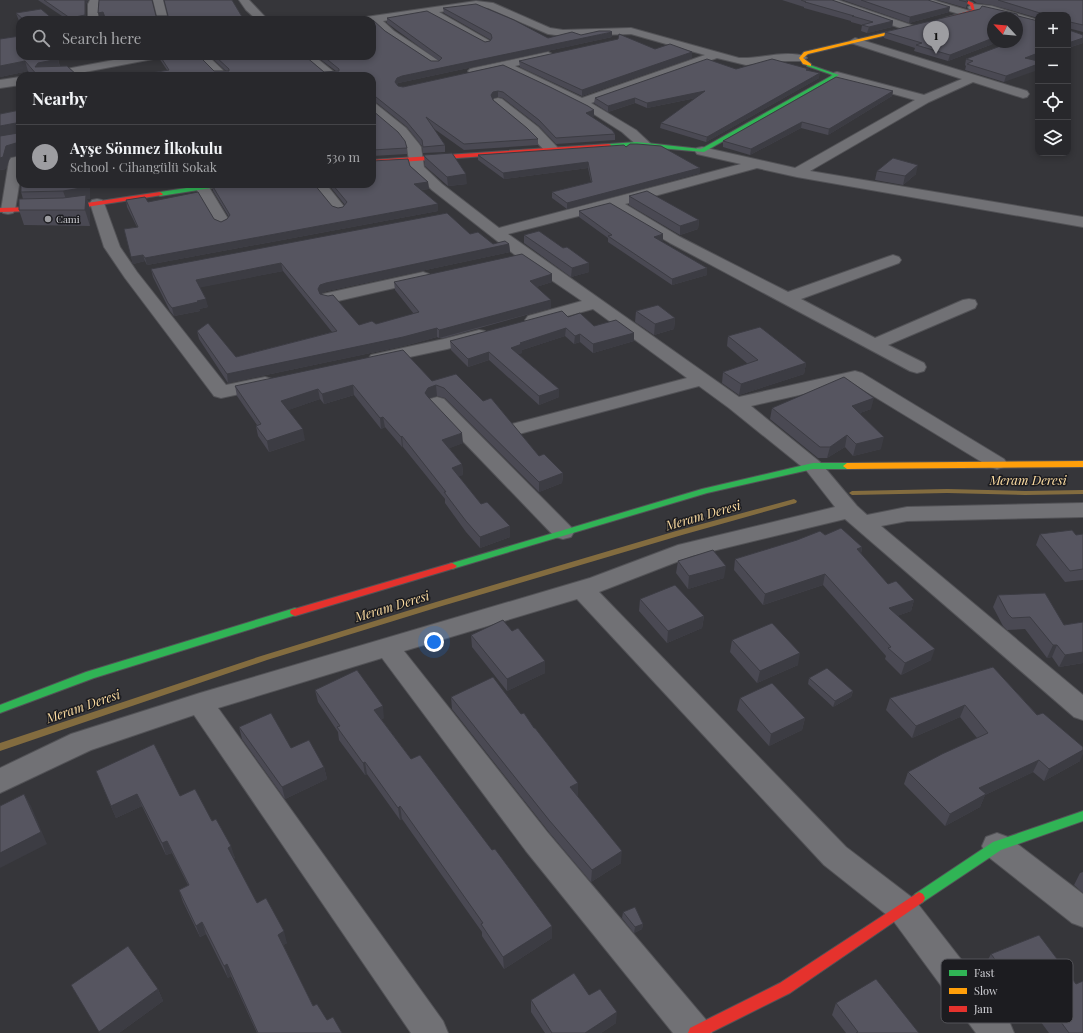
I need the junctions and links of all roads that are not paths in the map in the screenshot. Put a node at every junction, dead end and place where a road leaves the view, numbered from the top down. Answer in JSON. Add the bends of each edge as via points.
{"nodes":[{"id":1,"x":95,"y":0,"type":"edge"},
{"id":2,"x":158,"y":0,"type":"edge"},
{"id":3,"x":244,"y":0,"type":"edge"},
{"id":4,"x":828,"y":0,"type":"edge"},
{"id":5,"x":922,"y":0,"type":"edge"},
{"id":6,"x":963,"y":0,"type":"edge"},
{"id":7,"x":969,"y":10,"type":"junction"},
{"id":8,"x":429,"y":11,"type":"junction"},
{"id":9,"x":93,"y":16,"type":"edge"},
{"id":10,"x":161,"y":16,"type":"edge"},
{"id":11,"x":259,"y":16,"type":"edge"},
{"id":12,"x":376,"y":18,"type":"edge"},
{"id":13,"x":938,"y":21,"type":"edge"},
{"id":14,"x":1035,"y":22,"type":"edge"},
{"id":15,"x":376,"y":23,"type":"edge"},
{"id":16,"x":924,"y":24,"type":"edge"},
{"id":17,"x":910,"y":28,"type":"junction"},
{"id":18,"x":643,"y":34,"type":"junction"},
{"id":19,"x":855,"y":41,"type":"junction"},
{"id":20,"x":486,"y":43,"type":"edge"},
{"id":21,"x":604,"y":43,"type":"edge"},
{"id":22,"x":558,"y":53,"type":"edge"},
{"id":23,"x":716,"y":55,"type":"junction"},
{"id":24,"x":801,"y":58,"type":"junction"},
{"id":25,"x":114,"y":60,"type":"edge"},
{"id":26,"x":206,"y":60,"type":"edge"},
{"id":27,"x":312,"y":60,"type":"edge"},
{"id":28,"x":435,"y":63,"type":"edge"},
{"id":29,"x":956,"y":63,"type":"edge"},
{"id":30,"x":105,"y":65,"type":"junction"},
{"id":31,"x":504,"y":65,"type":"junction"},
{"id":32,"x":942,"y":69,"type":"junction"},
{"id":33,"x":67,"y":72,"type":"edge"},
{"id":34,"x":109,"y":72,"type":"edge"},
{"id":35,"x":219,"y":72,"type":"edge"},
{"id":36,"x":328,"y":72,"type":"edge"},
{"id":37,"x":465,"y":73,"type":"edge"},
{"id":38,"x":838,"y":75,"type":"junction"},
{"id":39,"x":973,"y":78,"type":"junction"},
{"id":40,"x":0,"y":84,"type":"edge"},
{"id":41,"x":16,"y":84,"type":"edge"},
{"id":42,"x":1023,"y":94,"type":"dead end"},
{"id":43,"x":925,"y":99,"type":"junction"},
{"id":44,"x":498,"y":102,"type":"edge"},
{"id":45,"x":581,"y":102,"type":"junction"},
{"id":46,"x":376,"y":110,"type":"edge"},
{"id":47,"x":645,"y":145,"type":"junction"},
{"id":48,"x":552,"y":150,"type":"junction"},
{"id":49,"x":702,"y":151,"type":"junction"},
{"id":50,"x":415,"y":158,"type":"junction"},
{"id":51,"x":16,"y":161,"type":"edge"},
{"id":52,"x":376,"y":162,"type":"edge"},
{"id":53,"x":756,"y":163,"type":"junction"},
{"id":54,"x":797,"y":173,"type":"junction"},
{"id":55,"x":185,"y":188,"type":"edge"},
{"id":56,"x":192,"y":188,"type":"edge"},
{"id":57,"x":322,"y":188,"type":"edge"},
{"id":58,"x":613,"y":202,"type":"junction"},
{"id":59,"x":97,"y":203,"type":"junction"},
{"id":60,"x":4,"y":210,"type":"edge"},
{"id":61,"x":339,"y":210,"type":"edge"},
{"id":62,"x":222,"y":222,"type":"edge"},
{"id":63,"x":1083,"y":222,"type":"edge"},
{"id":64,"x":496,"y":233,"type":"junction"},
{"id":65,"x":525,"y":255,"type":"junction"},
{"id":66,"x":502,"y":260,"type":"edge"},
{"id":67,"x":893,"y":260,"type":"dead end"},
{"id":68,"x":434,"y":275,"type":"edge"},
{"id":69,"x":329,"y":298,"type":"edge"},
{"id":70,"x":788,"y":298,"type":"junction"},
{"id":71,"x":596,"y":303,"type":"junction"},
{"id":72,"x":969,"y":304,"type":"dead end"},
{"id":73,"x":521,"y":323,"type":"edge"},
{"id":74,"x":491,"y":332,"type":"edge"},
{"id":75,"x":875,"y":344,"type":"junction"},
{"id":76,"x":361,"y":362,"type":"edge"},
{"id":77,"x":917,"y":367,"type":"dead end"},
{"id":78,"x":283,"y":379,"type":"edge"},
{"id":79,"x":700,"y":380,"type":"junction"},
{"id":80,"x":437,"y":403,"type":"dead end"},
{"id":81,"x":736,"y":404,"type":"junction"},
{"id":82,"x":519,"y":428,"type":"dead end"},
{"id":83,"x":997,"y":464,"type":"junction"},
{"id":84,"x":1083,"y":464,"type":"edge"},
{"id":85,"x":813,"y":466,"type":"junction"},
{"id":86,"x":1083,"y":510,"type":"edge"},
{"id":87,"x":856,"y":517,"type":"junction"},
{"id":88,"x":563,"y":532,"type":"junction"},
{"id":89,"x":582,"y":589,"type":"junction"},
{"id":90,"x":387,"y":647,"type":"junction"},
{"id":91,"x":200,"y":703,"type":"junction"},
{"id":92,"x":0,"y":709,"type":"edge"},
{"id":93,"x":1083,"y":710,"type":"edge"},
{"id":94,"x":0,"y":781,"type":"edge"},
{"id":95,"x":1083,"y":816,"type":"edge"},
{"id":96,"x":997,"y":846,"type":"junction"},
{"id":97,"x":903,"y":909,"type":"junction"},
{"id":98,"x":1083,"y":913,"type":"edge"},
{"id":99,"x":941,"y":959,"type":"edge"},
{"id":100,"x":989,"y":1023,"type":"edge"},
{"id":101,"x":431,"y":1033,"type":"edge"},
{"id":102,"x":695,"y":1033,"type":"edge"},
{"id":103,"x":997,"y":1033,"type":"edge"}],
"edges":[{"from":1,"to":9,"type":"street"},
{"from":2,"to":10,"type":"street"},
{"from":3,"to":11,"type":"street"},
{"from":4,"to":17,"type":"street"},
{"from":5,"to":7,"type":"street"},
{"from":6,"to":7,"type":"street","via":[[972,4]]},
{"from":7,"to":13,"type":"street"},
{"from":7,"to":14,"type":"street","via":[[992,9]]},
{"from":8,"to":12,"type":"street"},
{"from":8,"to":18,"type":"street","via":[[476,4],[490,5],[548,30],[563,33],[631,31]]},
{"from":8,"to":20,"type":"street"},
{"from":15,"to":28,"type":"street"},
{"from":16,"to":17,"type":"street"},
{"from":17,"to":19,"type":"street"},
{"from":18,"to":21,"type":"street"},
{"from":18,"to":23,"type":"street"},
{"from":19,"to":24,"type":"street","via":[[806,53]]},
{"from":19,"to":32,"type":"street"},
{"from":22,"to":31,"type":"street"},
{"from":23,"to":24,"type":"street","via":[[750,63],[787,56]]},
{"from":23,"to":45,"type":"street"},
{"from":24,"to":38,"type":"street","via":[[804,63]]},
{"from":25,"to":30,"type":"street"},
{"from":26,"to":35,"type":"street"},
{"from":27,"to":36,"type":"street"},
{"from":29,"to":32,"type":"street"},
{"from":30,"to":33,"type":"street"},
{"from":30,"to":34,"type":"street"},
{"from":31,"to":37,"type":"street"},
{"from":31,"to":45,"type":"street"},
{"from":32,"to":39,"type":"street"},
{"from":38,"to":43,"type":"street"},
{"from":38,"to":49,"type":"street"},
{"from":39,"to":42,"type":"street"},
{"from":39,"to":43,"type":"street"},
{"from":40,"to":41,"type":"street"},
{"from":43,"to":54,"type":"street"},
{"from":44,"to":48,"type":"street","via":[[533,130]]},
{"from":45,"to":47,"type":"street","via":[[636,134]]},
{"from":46,"to":50,"type":"street","via":[[401,131],[414,147]]},
{"from":47,"to":48,"type":"street"},
{"from":47,"to":49,"type":"street"},
{"from":48,"to":50,"type":"street"},
{"from":49,"to":53,"type":"street"},
{"from":50,"to":52,"type":"street"},
{"from":50,"to":64,"type":"street","via":[[417,168],[460,213]]},
{"from":51,"to":60,"type":"street"},
{"from":53,"to":54,"type":"street"},
{"from":53,"to":58,"type":"street"},
{"from":54,"to":63,"type":"street"},
{"from":55,"to":59,"type":"street"},
{"from":56,"to":62,"type":"street"},
{"from":57,"to":61,"type":"street"},
{"from":58,"to":64,"type":"street"},
{"from":58,"to":70,"type":"street","via":[[675,240]]},
{"from":59,"to":60,"type":"street","via":[[67,208]]},
{"from":59,"to":78,"type":"street","via":[[112,247],[139,274],[221,392]]},
{"from":64,"to":65,"type":"street"},
{"from":65,"to":66,"type":"street"},
{"from":65,"to":71,"type":"street"},
{"from":67,"to":70,"type":"street"},
{"from":68,"to":69,"type":"street"},
{"from":70,"to":75,"type":"street"},
{"from":71,"to":73,"type":"street"},
{"from":71,"to":79,"type":"street"},
{"from":72,"to":75,"type":"street"},
{"from":74,"to":76,"type":"street"},
{"from":75,"to":77,"type":"street"},
{"from":79,"to":81,"type":"street"},
{"from":79,"to":82,"type":"street"},
{"from":80,"to":88,"type":"street"},
{"from":81,"to":83,"type":"street","via":[[855,377]]},
{"from":81,"to":85,"type":"street"},
{"from":83,"to":84,"type":"street"},
{"from":83,"to":85,"type":"street"},
{"from":85,"to":87,"type":"street"},
{"from":85,"to":88,"type":"street","via":[[705,491]]},
{"from":86,"to":87,"type":"street"},
{"from":87,"to":89,"type":"street","via":[[686,550]]},
{"from":87,"to":93,"type":"street"},
{"from":88,"to":92,"type":"street","via":[[97,673]]},
{"from":89,"to":90,"type":"street"},
{"from":89,"to":97,"type":"street","via":[[835,856]]},
{"from":90,"to":91,"type":"street"},
{"from":90,"to":102,"type":"street","via":[[537,842]]},
{"from":91,"to":94,"type":"street","via":[[81,742]]},
{"from":91,"to":101,"type":"street"},
{"from":95,"to":96,"type":"street"},
{"from":96,"to":97,"type":"street"},
{"from":96,"to":98,"type":"street"},
{"from":97,"to":99,"type":"street"},
{"from":97,"to":102,"type":"street","via":[[785,988]]},
{"from":100,"to":103,"type":"street"}]}
